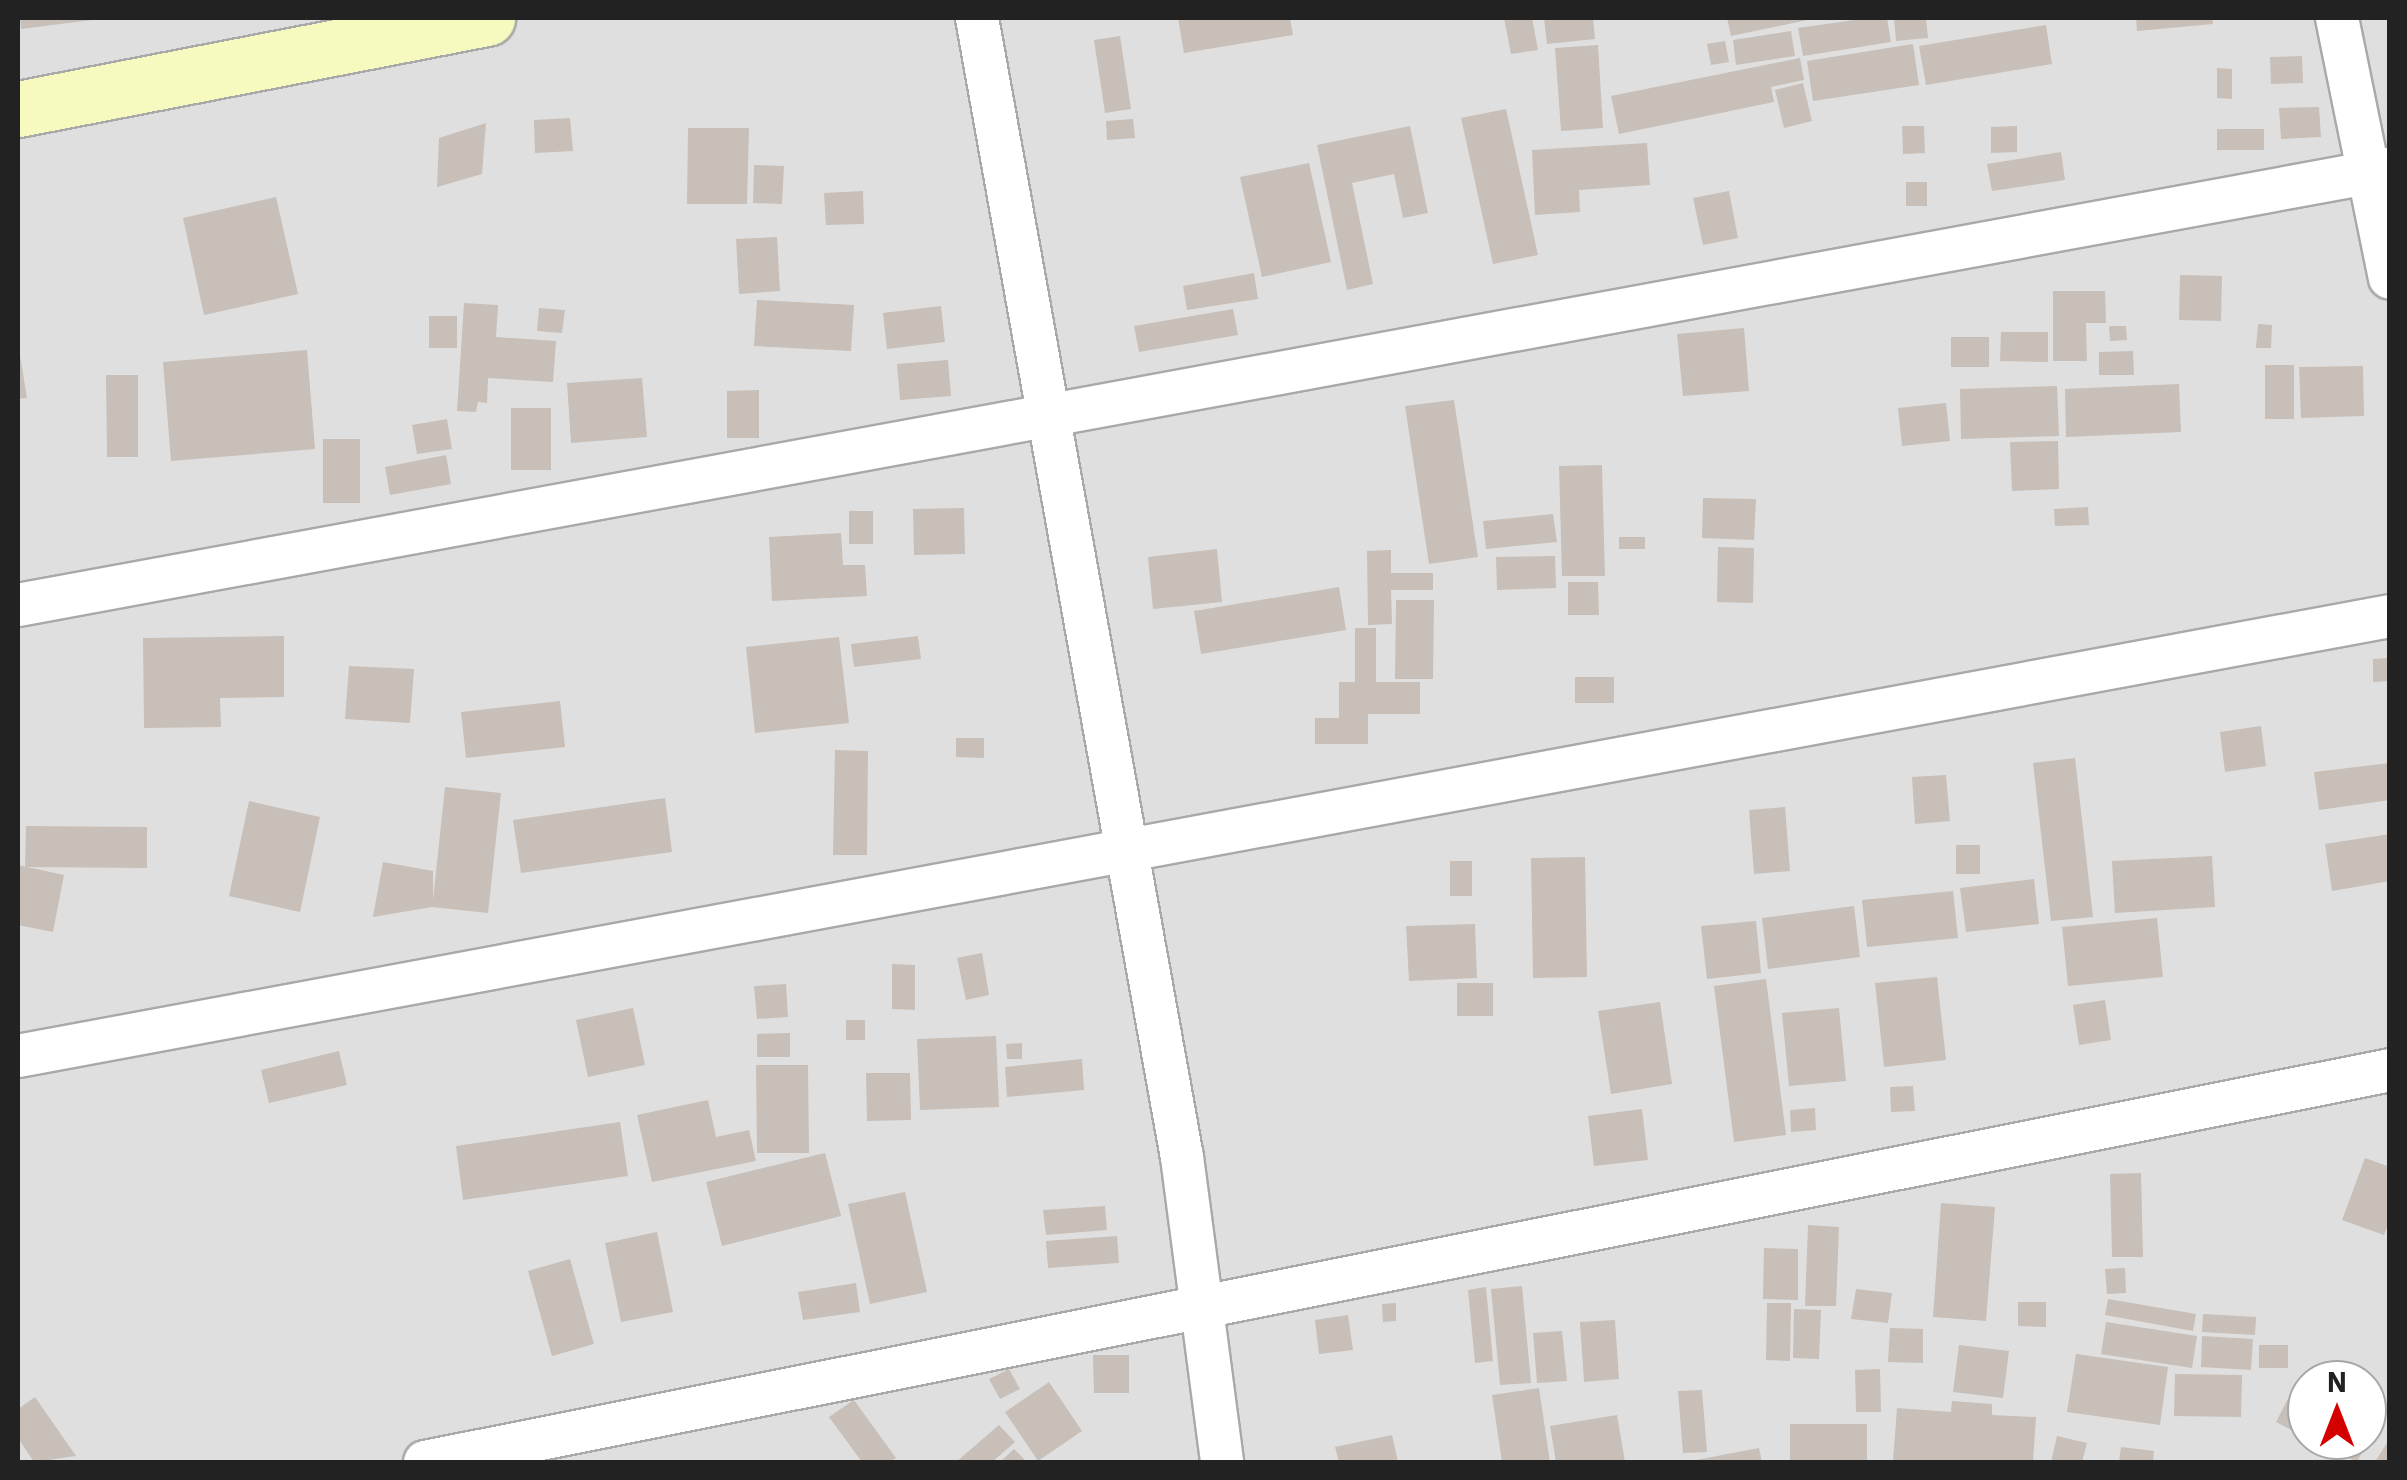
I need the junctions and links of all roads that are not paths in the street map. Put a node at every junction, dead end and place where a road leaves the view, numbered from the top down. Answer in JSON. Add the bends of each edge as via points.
{"nodes":[{"id":1,"x":487,"y":18,"type":"edge"},
{"id":2,"x":977,"y":18,"type":"edge"},
{"id":3,"x":2337,"y":18,"type":"edge"},
{"id":4,"x":18,"y":109,"type":"edge"},
{"id":5,"x":2379,"y":171,"type":"edge"},
{"id":6,"x":2390,"y":278,"type":"edge"},
{"id":7,"x":1049,"y":418,"type":"junction"},
{"id":8,"x":18,"y":605,"type":"edge"},
{"id":9,"x":2390,"y":616,"type":"edge"},
{"id":10,"x":1124,"y":849,"type":"junction"},
{"id":11,"x":18,"y":1056,"type":"edge"},
{"id":12,"x":2390,"y":1070,"type":"edge"},
{"id":13,"x":1204,"y":1309,"type":"junction"},
{"id":14,"x":426,"y":1462,"type":"edge"},
{"id":15,"x":1222,"y":1462,"type":"edge"}],
"edges":[{"from":1,"to":4,"type":"street"},
{"from":2,"to":7,"type":"street"},
{"from":3,"to":5,"type":"street"},
{"from":5,"to":6,"type":"street"},
{"from":5,"to":7,"type":"street"},
{"from":7,"to":8,"type":"street"},
{"from":7,"to":10,"type":"street"},
{"from":9,"to":10,"type":"street"},
{"from":10,"to":11,"type":"street"},
{"from":10,"to":13,"type":"street"},
{"from":12,"to":13,"type":"street"},
{"from":13,"to":14,"type":"street"},
{"from":13,"to":15,"type":"street"}]}
